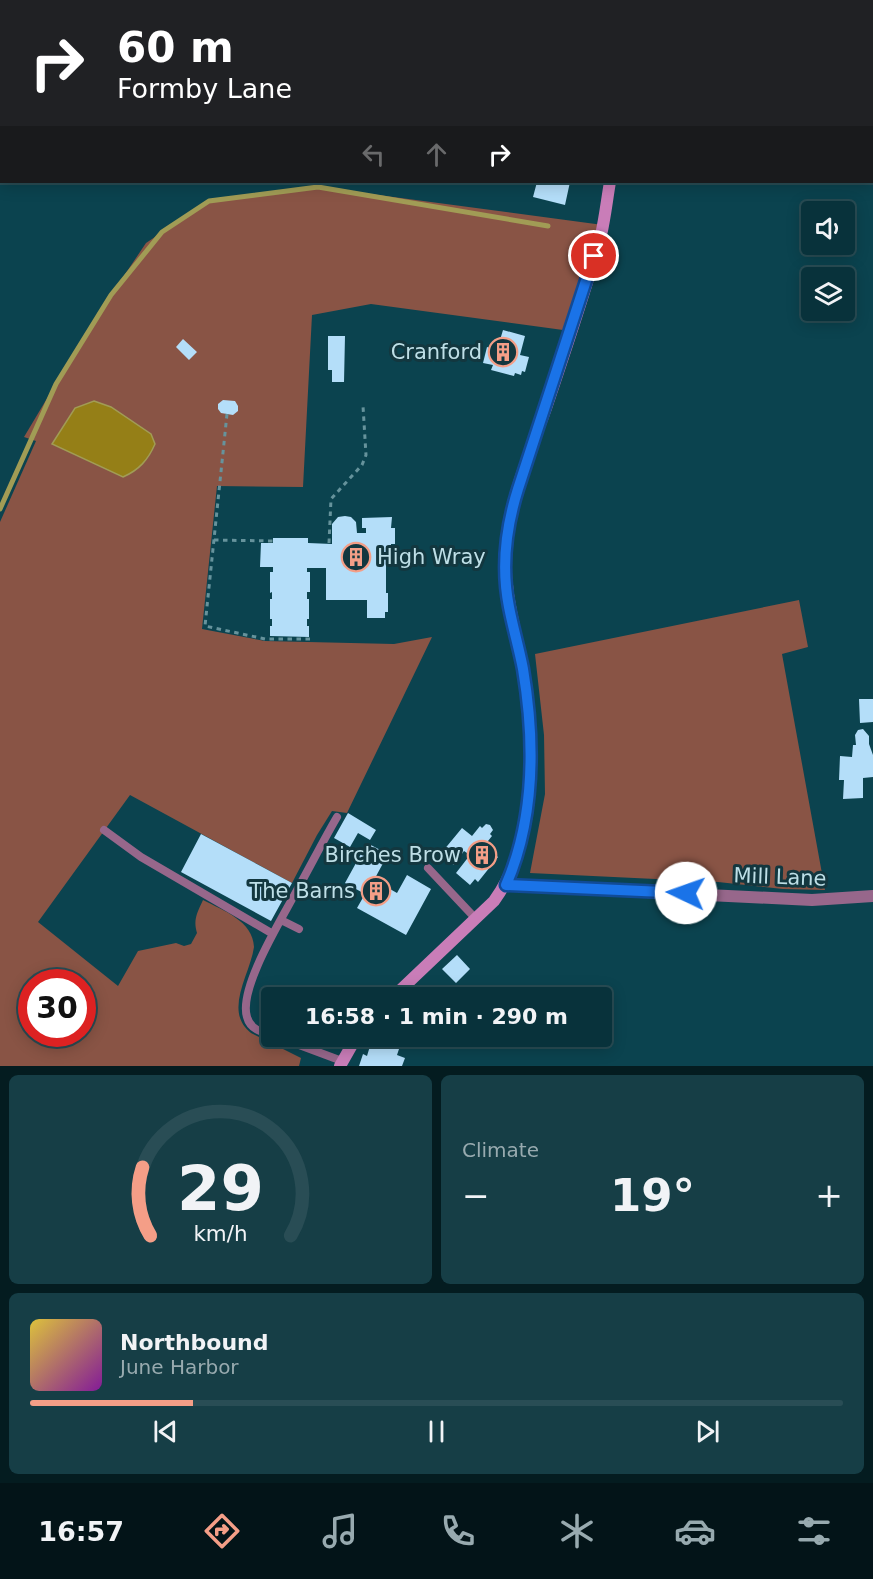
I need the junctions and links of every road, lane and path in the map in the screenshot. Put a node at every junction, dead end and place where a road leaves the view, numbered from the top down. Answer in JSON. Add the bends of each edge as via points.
{"nodes":[{"id":1,"x":610,"y":183,"type":"edge"},
{"id":2,"x":363,"y":406,"type":"dead end"},
{"id":3,"x":227,"y":414,"type":"dead end"},
{"id":4,"x":214,"y":540,"type":"junction"},
{"id":5,"x":273,"y":541,"type":"dead end"},
{"id":6,"x":329,"y":543,"type":"dead end"},
{"id":7,"x":313,"y":639,"type":"dead end"},
{"id":8,"x":338,"y":817,"type":"dead end"},
{"id":9,"x":104,"y":830,"type":"dead end"},
{"id":10,"x":428,"y":868,"type":"dead end"},
{"id":11,"x":506,"y":885,"type":"junction"},
{"id":12,"x":873,"y":896,"type":"edge"},
{"id":13,"x":476,"y":919,"type":"junction"},
{"id":14,"x":281,"y":920,"type":"junction"},
{"id":15,"x":298,"y":928,"type":"dead end"},
{"id":16,"x":273,"y":934,"type":"junction"},
{"id":17,"x":404,"y":987,"type":"edge"},
{"id":18,"x":261,"y":1032,"type":"edge"},
{"id":19,"x":301,"y":1047,"type":"edge"},
{"id":20,"x":350,"y":1047,"type":"edge"},
{"id":21,"x":341,"y":1063,"type":"edge"}],
"edges":[{"from":1,"to":11,"type":"main road","via":[[601,233],[508,527],[506,586],[523,669],[530,752],[523,831]]},
{"from":2,"to":6,"type":"path","via":[[366,455],[362,465],[331,499]]},
{"from":3,"to":4,"type":"path"},
{"from":4,"to":5,"type":"path"},
{"from":4,"to":7,"type":"path","via":[[206,626],[265,639]]},
{"from":8,"to":14,"type":"lane"},
{"from":9,"to":16,"type":"lane","via":[[141,857]]},
{"from":10,"to":13,"type":"lane"},
{"from":11,"to":12,"type":"street","name":"Mill Lane","via":[[812,900]]},
{"from":11,"to":13,"type":"main road"},
{"from":13,"to":17,"type":"main road"},
{"from":14,"to":15,"type":"lane"},
{"from":14,"to":16,"type":"lane"},
{"from":16,"to":18,"type":"lane","via":[[256,967],[245,1003],[249,1023]]},
{"from":19,"to":21,"type":"lane"},
{"from":20,"to":21,"type":"main road"}]}
